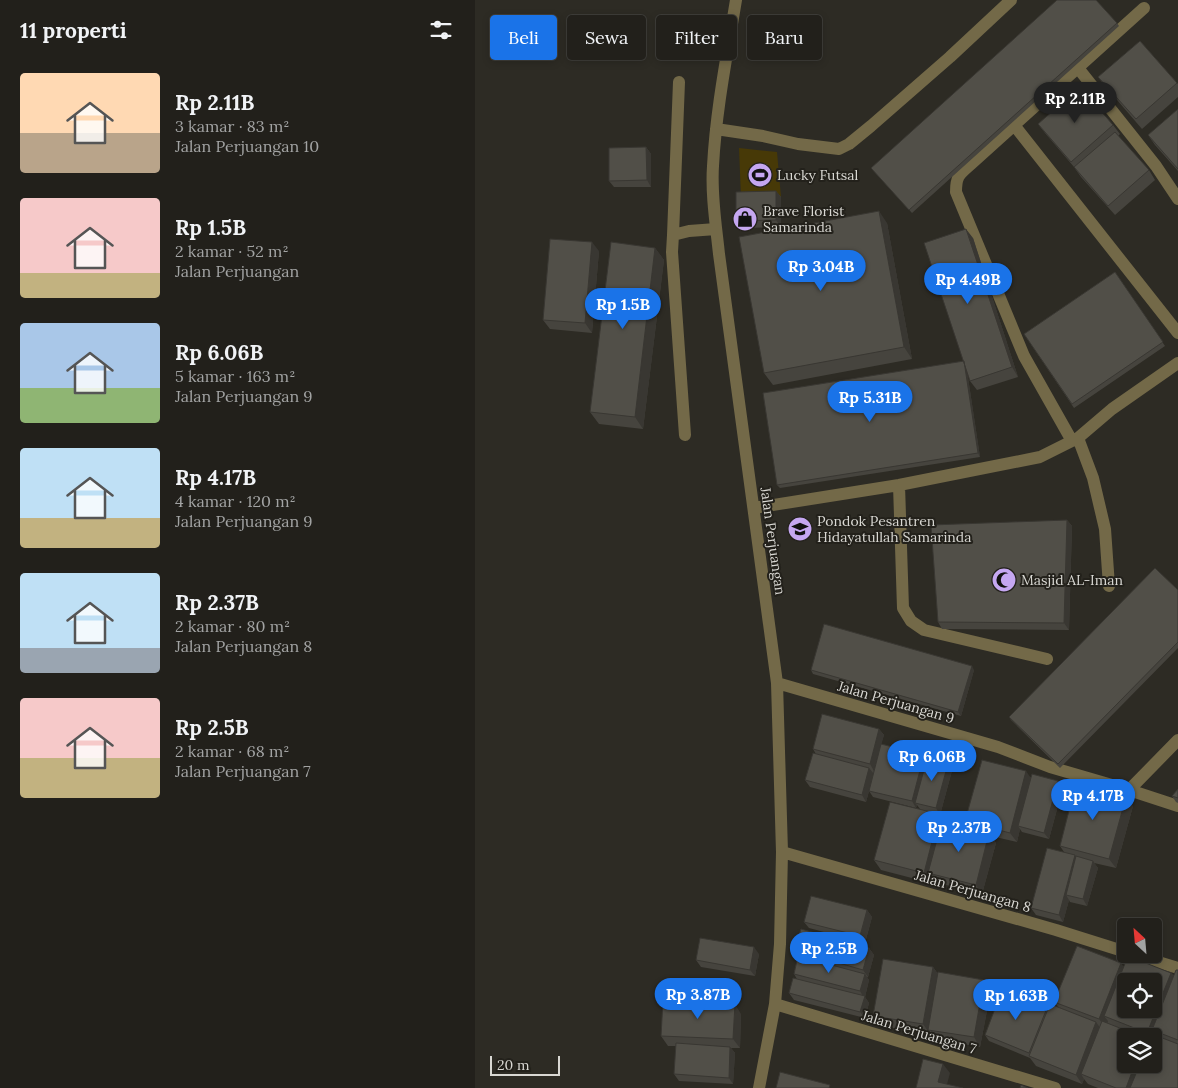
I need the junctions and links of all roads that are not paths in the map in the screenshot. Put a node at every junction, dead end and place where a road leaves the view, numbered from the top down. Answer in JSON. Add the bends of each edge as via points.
{"nodes":[{"id":1,"x":736,"y":0,"type":"edge"},
{"id":2,"x":1011,"y":0,"type":"edge"},
{"id":3,"x":1144,"y":8,"type":"dead end"},
{"id":4,"x":1078,"y":68,"type":"junction"},
{"id":5,"x":679,"y":82,"type":"dead end"},
{"id":6,"x":1014,"y":125,"type":"junction"},
{"id":7,"x":715,"y":130,"type":"junction"},
{"id":8,"x":1178,"y":199,"type":"edge"},
{"id":9,"x":716,"y":229,"type":"junction"},
{"id":10,"x":673,"y":235,"type":"junction"},
{"id":11,"x":1178,"y":333,"type":"edge"},
{"id":12,"x":1178,"y":363,"type":"edge"},
{"id":13,"x":685,"y":435,"type":"dead end"},
{"id":14,"x":1075,"y":440,"type":"junction"},
{"id":15,"x":899,"y":485,"type":"junction"},
{"id":16,"x":754,"y":508,"type":"junction"},
{"id":17,"x":1109,"y":586,"type":"dead end"},
{"id":18,"x":1047,"y":660,"type":"dead end"},
{"id":19,"x":777,"y":683,"type":"junction"},
{"id":20,"x":1178,"y":740,"type":"edge"},
{"id":21,"x":1129,"y":790,"type":"junction"},
{"id":22,"x":1178,"y":806,"type":"edge"},
{"id":23,"x":782,"y":852,"type":"junction"},
{"id":24,"x":1117,"y":949,"type":"edge"},
{"id":25,"x":1162,"y":963,"type":"edge"},
{"id":26,"x":1178,"y":968,"type":"edge"},
{"id":27,"x":775,"y":1004,"type":"junction"},
{"id":28,"x":759,"y":1088,"type":"edge"},
{"id":29,"x":1055,"y":1088,"type":"edge"}],
"edges":[{"from":1,"to":7,"type":"street","name":"Jalan Perjuangan"},
{"from":2,"to":7,"type":"street","via":[[844,147],[826,148]]},
{"from":3,"to":4,"type":"street"},
{"from":4,"to":6,"type":"street"},
{"from":4,"to":8,"type":"street","via":[[1156,166]]},
{"from":5,"to":10,"type":"street"},
{"from":6,"to":11,"type":"street"},
{"from":6,"to":14,"type":"street","via":[[959,175],[956,192],[1024,356]]},
{"from":7,"to":9,"type":"street","name":"Jalan Perjuangan"},
{"from":9,"to":10,"type":"street"},
{"from":9,"to":16,"type":"street","name":"Jalan Perjuangan"},
{"from":10,"to":13,"type":"street"},
{"from":12,"to":14,"type":"street"},
{"from":14,"to":15,"type":"street","via":[[1040,457]]},
{"from":14,"to":17,"type":"street","via":[[1093,478],[1105,529]]},
{"from":15,"to":16,"type":"street"},
{"from":15,"to":18,"type":"street","via":[[903,608],[911,621],[924,630]]},
{"from":16,"to":19,"type":"street","name":"Jalan Perjuangan"},
{"from":19,"to":21,"type":"street","name":"Jalan Perjuangan 9","via":[[998,747],[1050,767]]},
{"from":19,"to":23,"type":"street","name":"Jalan Perjuangan"},
{"from":20,"to":21,"type":"street"},
{"from":21,"to":22,"type":"street","name":"Jalan Perjuangan 9"},
{"from":23,"to":24,"type":"street","name":"Jalan Perjuangan 8"},
{"from":23,"to":27,"type":"street","name":"Jalan Perjuangan"},
{"from":25,"to":26,"type":"street"},
{"from":27,"to":28,"type":"street","name":"Jalan Perjuangan"},
{"from":27,"to":29,"type":"street","name":"Jalan Perjuangan 7"}]}
